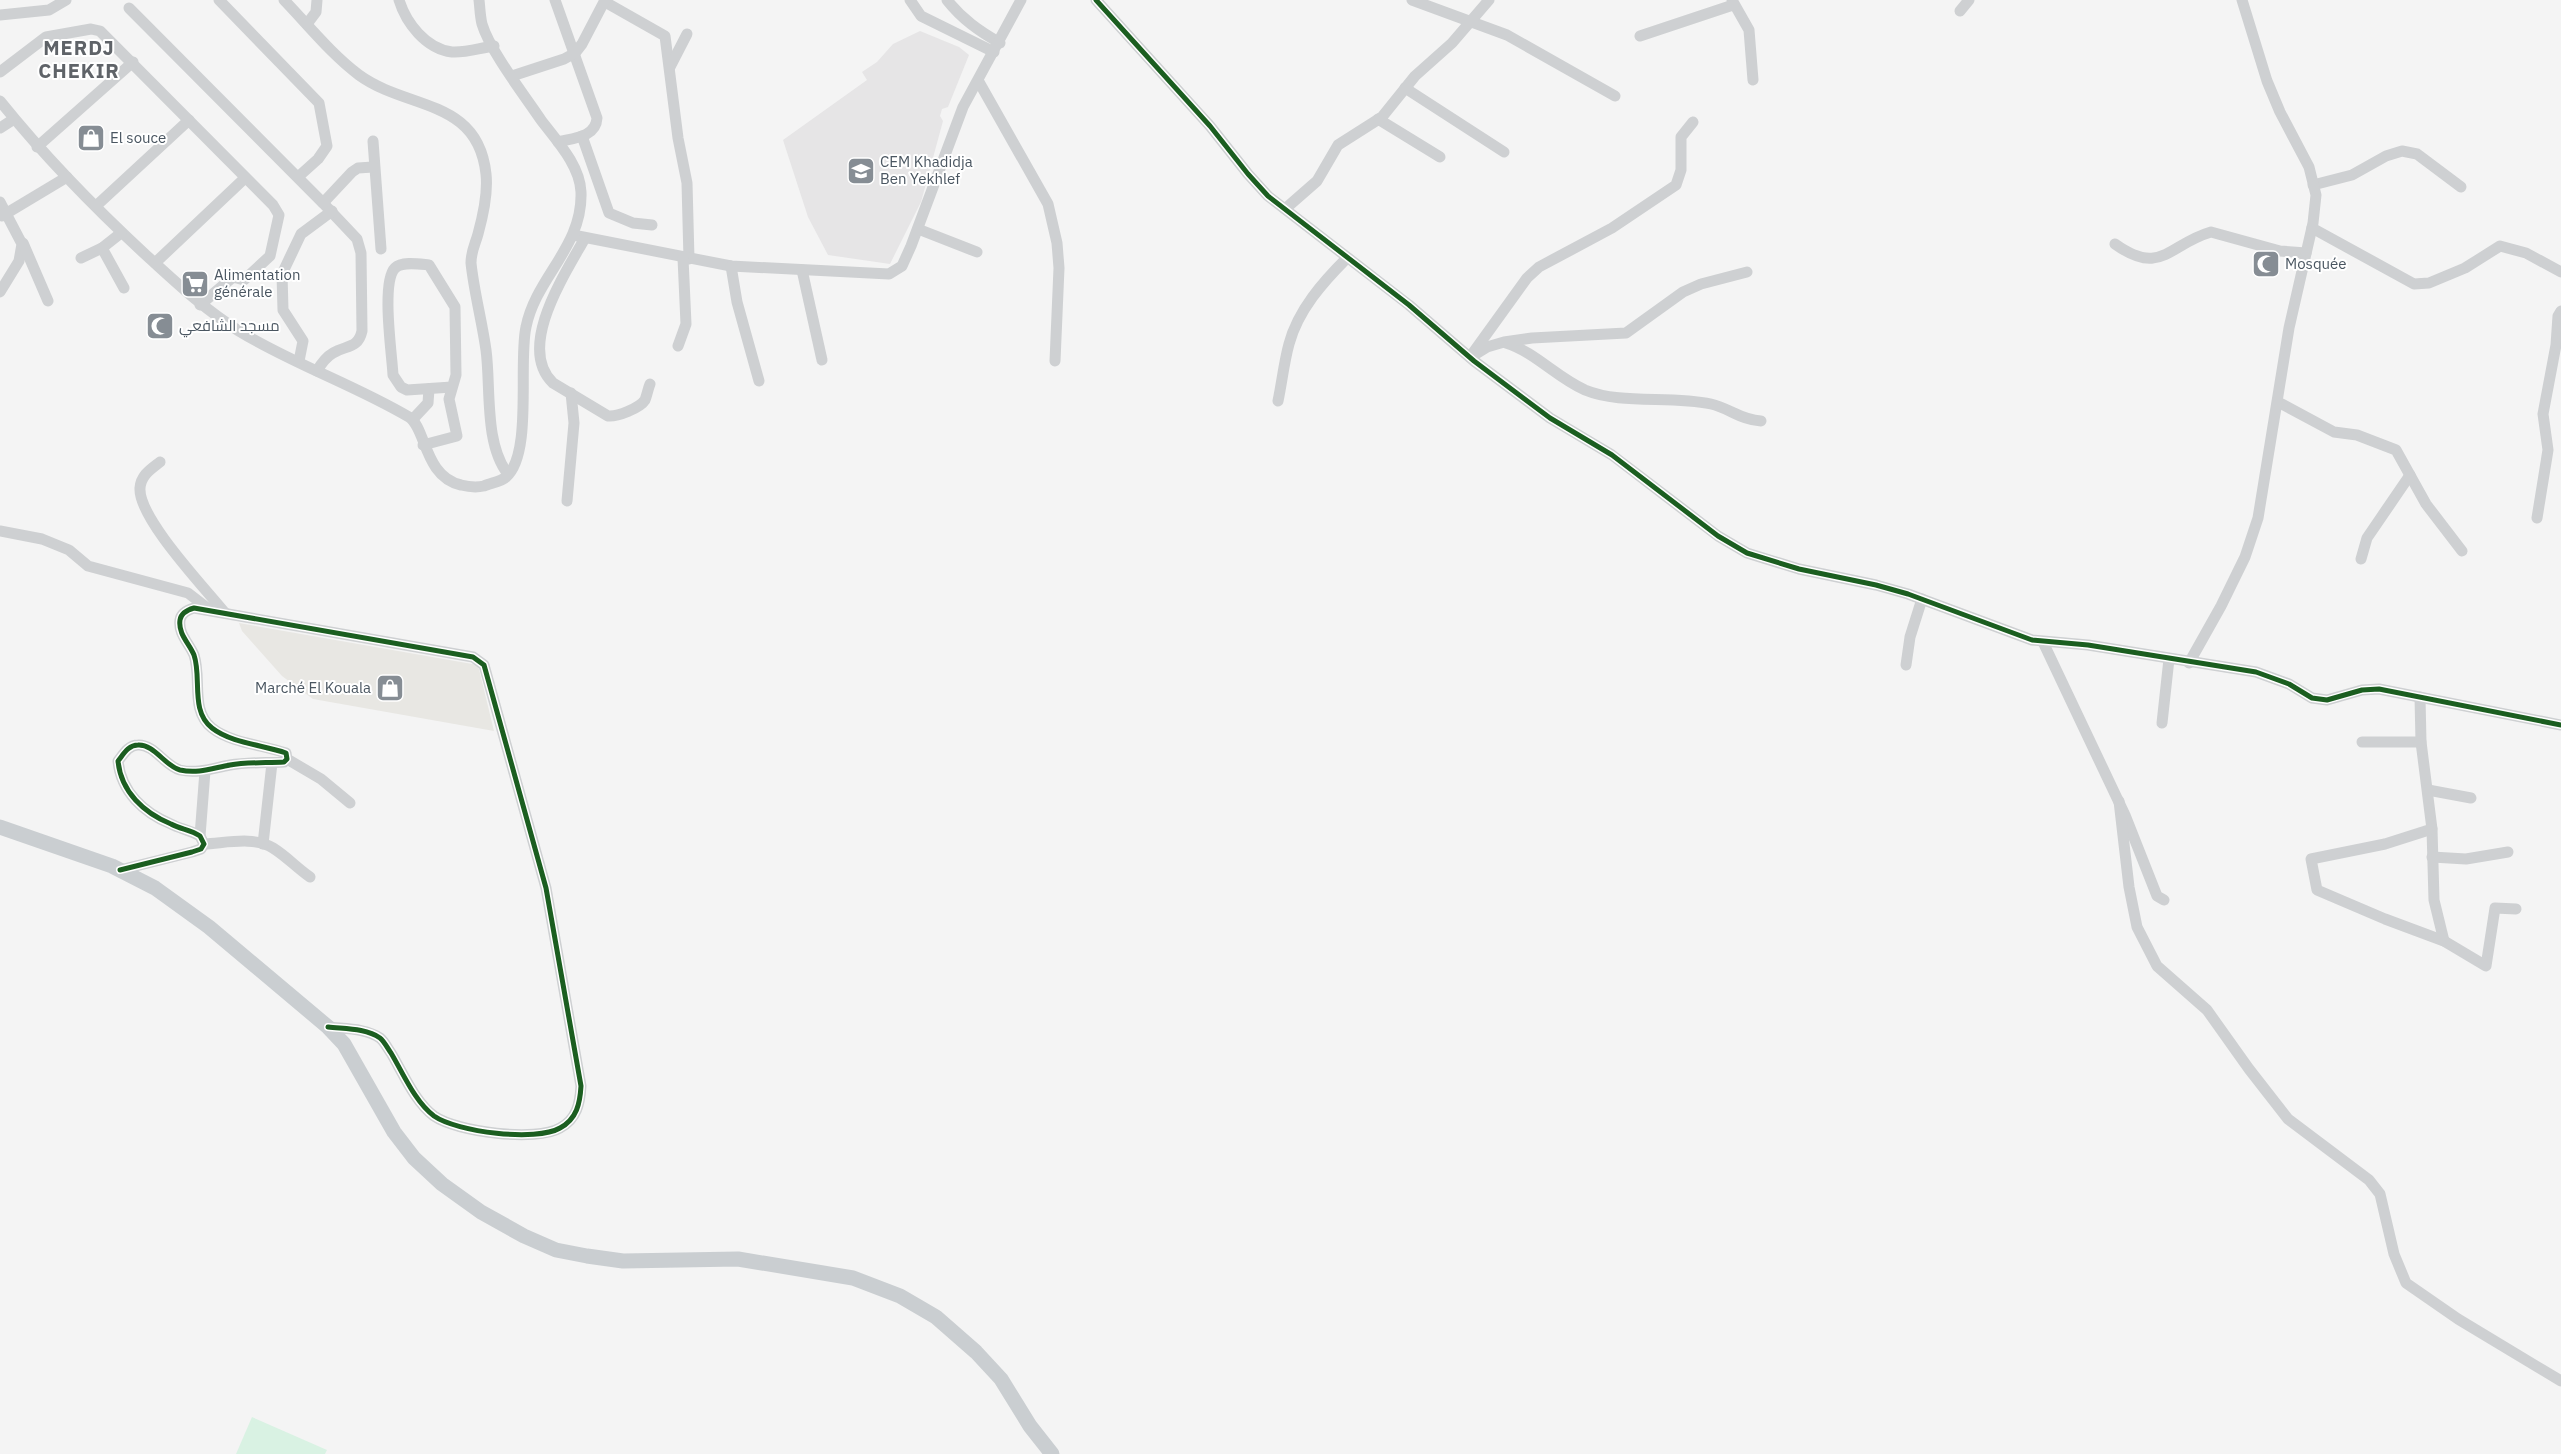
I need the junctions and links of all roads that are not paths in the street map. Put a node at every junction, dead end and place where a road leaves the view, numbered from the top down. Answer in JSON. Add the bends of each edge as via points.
{"nodes":[{"id":1,"x":66,"y":0,"type":"edge"},
{"id":2,"x":219,"y":0,"type":"edge"},
{"id":3,"x":284,"y":0,"type":"edge"},
{"id":4,"x":317,"y":0,"type":"edge"},
{"id":5,"x":399,"y":0,"type":"edge"},
{"id":6,"x":479,"y":0,"type":"edge"},
{"id":7,"x":555,"y":0,"type":"edge"},
{"id":8,"x":910,"y":0,"type":"edge"},
{"id":9,"x":947,"y":0,"type":"edge"},
{"id":10,"x":1021,"y":0,"type":"edge"},
{"id":11,"x":1096,"y":0,"type":"edge"},
{"id":12,"x":1412,"y":0,"type":"edge"},
{"id":13,"x":1488,"y":0,"type":"edge"},
{"id":14,"x":1969,"y":0,"type":"edge"},
{"id":15,"x":2242,"y":0,"type":"edge"},
{"id":16,"x":605,"y":1,"type":"edge"},
{"id":17,"x":1733,"y":2,"type":"edge"},
{"id":18,"x":129,"y":8,"type":"dead end"},
{"id":19,"x":1960,"y":11,"type":"dead end"},
{"id":20,"x":0,"y":15,"type":"edge"},
{"id":21,"x":1470,"y":23,"type":"junction"},
{"id":22,"x":307,"y":24,"type":"junction"},
{"id":23,"x":687,"y":34,"type":"dead end"},
{"id":24,"x":1640,"y":36,"type":"dead end"},
{"id":25,"x":494,"y":46,"type":"junction"},
{"id":26,"x":997,"y":47,"type":"junction"},
{"id":27,"x":575,"y":53,"type":"junction"},
{"id":28,"x":132,"y":62,"type":"junction"},
{"id":29,"x":670,"y":67,"type":"junction"},
{"id":30,"x":0,"y":72,"type":"edge"},
{"id":31,"x":512,"y":76,"type":"junction"},
{"id":32,"x":1754,"y":80,"type":"dead end"},
{"id":33,"x":979,"y":82,"type":"junction"},
{"id":34,"x":1405,"y":88,"type":"junction"},
{"id":35,"x":1615,"y":96,"type":"dead end"},
{"id":36,"x":0,"y":101,"type":"edge"},
{"id":37,"x":14,"y":118,"type":"junction"},
{"id":38,"x":1378,"y":119,"type":"junction"},
{"id":39,"x":189,"y":120,"type":"junction"},
{"id":40,"x":1693,"y":122,"type":"dead end"},
{"id":41,"x":0,"y":128,"type":"edge"},
{"id":42,"x":582,"y":136,"type":"junction"},
{"id":43,"x":373,"y":141,"type":"dead end"},
{"id":44,"x":558,"y":142,"type":"junction"},
{"id":45,"x":37,"y":147,"type":"junction"},
{"id":46,"x":1504,"y":152,"type":"dead end"},
{"id":47,"x":1440,"y":157,"type":"dead end"},
{"id":48,"x":374,"y":168,"type":"junction"},
{"id":49,"x":67,"y":177,"type":"junction"},
{"id":50,"x":298,"y":177,"type":"junction"},
{"id":51,"x":245,"y":178,"type":"junction"},
{"id":52,"x":2313,"y":185,"type":"junction"},
{"id":53,"x":2461,"y":187,"type":"dead end"},
{"id":54,"x":0,"y":202,"type":"edge"},
{"id":55,"x":96,"y":206,"type":"junction"},
{"id":56,"x":328,"y":207,"type":"junction"},
{"id":57,"x":1285,"y":209,"type":"junction"},
{"id":58,"x":3,"y":215,"type":"edge"},
{"id":59,"x":652,"y":225,"type":"dead end"},
{"id":60,"x":2312,"y":228,"type":"junction"},
{"id":61,"x":918,"y":229,"type":"junction"},
{"id":62,"x":121,"y":233,"type":"junction"},
{"id":63,"x":573,"y":235,"type":"junction"},
{"id":64,"x":21,"y":238,"type":"junction"},
{"id":65,"x":585,"y":238,"type":"junction"},
{"id":66,"x":2116,"y":244,"type":"dead end"},
{"id":67,"x":102,"y":248,"type":"junction"},
{"id":68,"x":381,"y":249,"type":"dead end"},
{"id":69,"x":977,"y":252,"type":"dead end"},
{"id":70,"x":2306,"y":253,"type":"junction"},
{"id":71,"x":81,"y":258,"type":"dead end"},
{"id":72,"x":1347,"y":258,"type":"junction"},
{"id":73,"x":686,"y":259,"type":"junction"},
{"id":74,"x":155,"y":264,"type":"junction"},
{"id":75,"x":732,"y":266,"type":"junction"},
{"id":76,"x":802,"y":270,"type":"junction"},
{"id":77,"x":1747,"y":272,"type":"dead end"},
{"id":78,"x":2561,"y":272,"type":"edge"},
{"id":79,"x":124,"y":288,"type":"dead end"},
{"id":80,"x":0,"y":292,"type":"edge"},
{"id":81,"x":48,"y":301,"type":"dead end"},
{"id":82,"x":200,"y":305,"type":"junction"},
{"id":83,"x":2561,"y":310,"type":"edge"},
{"id":84,"x":1504,"y":342,"type":"junction"},
{"id":85,"x":678,"y":346,"type":"dead end"},
{"id":86,"x":1470,"y":357,"type":"junction"},
{"id":87,"x":822,"y":360,"type":"dead end"},
{"id":88,"x":298,"y":361,"type":"junction"},
{"id":89,"x":1055,"y":361,"type":"dead end"},
{"id":90,"x":316,"y":371,"type":"junction"},
{"id":91,"x":759,"y":381,"type":"dead end"},
{"id":92,"x":650,"y":384,"type":"dead end"},
{"id":93,"x":452,"y":386,"type":"junction"},
{"id":94,"x":429,"y":389,"type":"junction"},
{"id":95,"x":571,"y":393,"type":"junction"},
{"id":96,"x":1278,"y":401,"type":"dead end"},
{"id":97,"x":2278,"y":402,"type":"junction"},
{"id":98,"x":413,"y":419,"type":"junction"},
{"id":99,"x":1760,"y":421,"type":"dead end"},
{"id":100,"x":423,"y":445,"type":"junction"},
{"id":101,"x":160,"y":462,"type":"dead end"},
{"id":102,"x":508,"y":474,"type":"junction"},
{"id":103,"x":2410,"y":476,"type":"junction"},
{"id":104,"x":567,"y":502,"type":"dead end"},
{"id":105,"x":2537,"y":518,"type":"dead end"},
{"id":106,"x":0,"y":531,"type":"edge"},
{"id":107,"x":2462,"y":551,"type":"dead end"},
{"id":108,"x":2361,"y":558,"type":"dead end"},
{"id":109,"x":1922,"y":599,"type":"junction"},
{"id":110,"x":211,"y":611,"type":"junction"},
{"id":111,"x":225,"y":613,"type":"junction"},
{"id":112,"x":2043,"y":642,"type":"junction"},
{"id":113,"x":2169,"y":659,"type":"junction"},
{"id":114,"x":2189,"y":662,"type":"junction"},
{"id":115,"x":1906,"y":664,"type":"dead end"},
{"id":116,"x":2420,"y":697,"type":"junction"},
{"id":117,"x":2162,"y":723,"type":"dead end"},
{"id":118,"x":2561,"y":725,"type":"edge"},
{"id":119,"x":2362,"y":742,"type":"dead end"},
{"id":120,"x":2421,"y":742,"type":"junction"},
{"id":121,"x":287,"y":759,"type":"junction"},
{"id":122,"x":272,"y":763,"type":"junction"},
{"id":123,"x":205,"y":771,"type":"junction"},
{"id":124,"x":2428,"y":790,"type":"junction"},
{"id":125,"x":2471,"y":798,"type":"dead end"},
{"id":126,"x":2119,"y":801,"type":"junction"},
{"id":127,"x":350,"y":803,"type":"dead end"},
{"id":128,"x":0,"y":827,"type":"edge"},
{"id":129,"x":2432,"y":829,"type":"junction"},
{"id":130,"x":202,"y":840,"type":"junction"},
{"id":131,"x":262,"y":844,"type":"junction"},
{"id":132,"x":2508,"y":852,"type":"dead end"},
{"id":133,"x":2432,"y":857,"type":"junction"},
{"id":134,"x":120,"y":870,"type":"junction"},
{"id":135,"x":310,"y":877,"type":"dead end"},
{"id":136,"x":2164,"y":900,"type":"dead end"},
{"id":137,"x":2516,"y":910,"type":"dead end"},
{"id":138,"x":2444,"y":941,"type":"junction"},
{"id":139,"x":328,"y":1027,"type":"junction"},
{"id":140,"x":2561,"y":1381,"type":"edge"},
{"id":141,"x":1052,"y":1454,"type":"edge"}],
"edges":[{"from":1,"to":20,"type":"street","via":[[49,10]]},
{"from":2,"to":50,"type":"street","via":[[319,103],[327,146]]},
{"from":3,"to":22,"type":"street"},
{"from":4,"to":22,"type":"street","via":[[316,12]]},
{"from":5,"to":25,"type":"street","via":[[408,21],[423,38],[441,49],[463,52]]},
{"from":6,"to":25,"type":"street","via":[[483,25]]},
{"from":7,"to":27,"type":"street"},
{"from":8,"to":26,"type":"street","via":[[921,16]]},
{"from":9,"to":26,"type":"street"},
{"from":10,"to":26,"type":"street"},
{"from":11,"to":57,"type":"street","via":[[1210,126],[1248,174]]},
{"from":12,"to":21,"type":"street"},
{"from":13,"to":21,"type":"street"},
{"from":14,"to":19,"type":"street"},
{"from":15,"to":52,"type":"street","via":[[2267,81],[2309,167]]},
{"from":16,"to":27,"type":"street"},
{"from":16,"to":29,"type":"street","via":[[661,33],[666,41]]},
{"from":17,"to":24,"type":"street"},
{"from":17,"to":32,"type":"street","via":[[1748,30]]},
{"from":18,"to":50,"type":"street"},
{"from":21,"to":34,"type":"street"},
{"from":21,"to":35,"type":"street","via":[[1507,36]]},
{"from":22,"to":102,"type":"street","via":[[358,75],[458,120],[474,135],[483,153],[486,176],[484,208],[471,250],[471,263],[486,352],[491,429],[500,464]]},
{"from":23,"to":29,"type":"street"},
{"from":25,"to":31,"type":"street"},
{"from":26,"to":33,"type":"street"},
{"from":27,"to":31,"type":"street"},
{"from":27,"to":42,"type":"street","via":[[597,118],[597,125]]},
{"from":28,"to":30,"type":"street","via":[[100,30],[92,29],[46,38]]},
{"from":28,"to":39,"type":"street"},
{"from":28,"to":45,"type":"street"},
{"from":29,"to":73,"type":"street","via":[[687,183]]},
{"from":31,"to":44,"type":"street"},
{"from":33,"to":61,"type":"street","via":[[964,107]]},
{"from":33,"to":89,"type":"street","via":[[1048,204],[1054,224],[1059,268]]},
{"from":34,"to":38,"type":"street"},
{"from":34,"to":46,"type":"street"},
{"from":36,"to":37,"type":"street"},
{"from":37,"to":41,"type":"street"},
{"from":37,"to":45,"type":"street"},
{"from":38,"to":47,"type":"street"},
{"from":38,"to":57,"type":"street","via":[[1338,145],[1317,181]]},
{"from":39,"to":51,"type":"street"},
{"from":39,"to":55,"type":"street"},
{"from":40,"to":86,"type":"street","via":[[1681,137],[1681,170],[1676,185],[1612,228],[1539,267],[1527,278]]},
{"from":42,"to":44,"type":"street"},
{"from":42,"to":59,"type":"street","via":[[609,213],[633,224]]},
{"from":43,"to":48,"type":"street"},
{"from":44,"to":63,"type":"street","via":[[576,173],[581,189],[579,220]]},
{"from":45,"to":49,"type":"street"},
{"from":48,"to":56,"type":"street","via":[[358,168],[352,172]]},
{"from":48,"to":68,"type":"street"},
{"from":49,"to":55,"type":"street"},
{"from":49,"to":58,"type":"street"},
{"from":50,"to":56,"type":"street"},
{"from":51,"to":74,"type":"street"},
{"from":51,"to":82,"type":"street","via":[[279,215],[270,256],[244,280],[233,277]]},
{"from":52,"to":53,"type":"street","via":[[2352,175],[2402,151],[2417,154]]},
{"from":52,"to":60,"type":"street","via":[[2316,195]]},
{"from":54,"to":58,"type":"street"},
{"from":55,"to":62,"type":"street"},
{"from":56,"to":88,"type":"street","via":[[301,234],[282,274],[284,310],[303,341]]},
{"from":56,"to":90,"type":"street","via":[[357,240],[362,331],[360,340],[334,352]]},
{"from":57,"to":72,"type":"street"},
{"from":58,"to":64,"type":"street"},
{"from":60,"to":70,"type":"street"},
{"from":60,"to":78,"type":"street","via":[[2414,284],[2429,283],[2465,268],[2500,246],[2526,253]]},
{"from":61,"to":69,"type":"street"},
{"from":61,"to":76,"type":"street","via":[[902,266],[889,274]]},
{"from":62,"to":67,"type":"street"},
{"from":62,"to":74,"type":"street"},
{"from":63,"to":65,"type":"street"},
{"from":63,"to":102,"type":"street","via":[[530,308],[522,358],[524,393],[520,441]]},
{"from":64,"to":80,"type":"street","via":[[19,261]]},
{"from":64,"to":81,"type":"street"},
{"from":65,"to":73,"type":"street"},
{"from":65,"to":95,"type":"street","via":[[550,304],[540,346],[540,361],[546,376],[553,384]]},
{"from":66,"to":70,"type":"street","via":[[2132,255],[2157,258],[2211,232],[2280,251]]},
{"from":67,"to":71,"type":"street"},
{"from":67,"to":79,"type":"street"},
{"from":70,"to":97,"type":"street","via":[[2289,328]]},
{"from":72,"to":86,"type":"street"},
{"from":72,"to":96,"type":"street","via":[[1312,296],[1289,342]]},
{"from":73,"to":75,"type":"street"},
{"from":73,"to":85,"type":"street","via":[[686,324]]},
{"from":74,"to":82,"type":"street"},
{"from":75,"to":76,"type":"street"},
{"from":75,"to":91,"type":"street","via":[[737,302]]},
{"from":76,"to":87,"type":"street"},
{"from":77,"to":84,"type":"street","via":[[1684,292],[1626,333]]},
{"from":82,"to":88,"type":"street","via":[[242,333]]},
{"from":83,"to":105,"type":"street","via":[[2543,414],[2548,450]]},
{"from":84,"to":86,"type":"street"},
{"from":84,"to":99,"type":"street","via":[[1526,351],[1558,375],[1586,390],[1618,396],[1708,403],[1741,418]]},
{"from":86,"to":109,"type":"street","via":[[1550,418],[1612,455],[1718,536],[1747,553]]},
{"from":88,"to":90,"type":"street"},
{"from":90,"to":98,"type":"street"},
{"from":92,"to":95,"type":"street","via":[[640,404],[613,417]]},
{"from":93,"to":94,"type":"street"},
{"from":93,"to":94,"type":"street","via":[[456,375],[455,307],[429,264],[404,264],[392,273],[388,289],[393,375],[407,390]]},
{"from":93,"to":100,"type":"street","via":[[449,399],[457,436]]},
{"from":94,"to":98,"type":"street","via":[[428,403]]},
{"from":95,"to":104,"type":"street","via":[[574,423]]},
{"from":97,"to":103,"type":"street","via":[[2334,432],[2357,434],[2396,450]]},
{"from":97,"to":114,"type":"street","via":[[2258,518],[2245,557]]},
{"from":98,"to":100,"type":"street"},
{"from":100,"to":102,"type":"street","via":[[433,465],[452,483],[476,488]]},
{"from":101,"to":111,"type":"street","via":[[145,474],[140,487],[141,502],[152,522]]},
{"from":103,"to":107,"type":"street","via":[[2426,504]]},
{"from":103,"to":108,"type":"street","via":[[2367,538]]},
{"from":106,"to":110,"type":"street","via":[[42,539],[69,550],[88,566],[188,593]]},
{"from":109,"to":112,"type":"street"},
{"from":109,"to":115,"type":"street","via":[[1910,637]]},
{"from":110,"to":111,"type":"street"},
{"from":110,"to":121,"type":"street","via":[[194,608],[186,610],[180,617],[180,630],[194,656],[199,708],[204,718],[225,736],[286,753]]},
{"from":111,"to":139,"type":"street","via":[[473,657],[484,665],[546,888],[581,1086],[580,1106],[569,1122],[559,1129],[545,1132],[477,1132],[454,1127],[434,1116],[420,1102],[382,1039],[358,1031]]},
{"from":112,"to":113,"type":"street"},
{"from":112,"to":126,"type":"street"},
{"from":113,"to":114,"type":"street"},
{"from":113,"to":117,"type":"street"},
{"from":114,"to":116,"type":"street","via":[[2256,672],[2290,684],[2312,698],[2327,700],[2362,690],[2379,689]]},
{"from":116,"to":118,"type":"street"},
{"from":116,"to":120,"type":"street"},
{"from":119,"to":120,"type":"street"},
{"from":120,"to":124,"type":"street"},
{"from":121,"to":122,"type":"street"},
{"from":121,"to":127,"type":"street","via":[[322,779]]},
{"from":122,"to":123,"type":"street","via":[[231,764]]},
{"from":122,"to":131,"type":"street"},
{"from":123,"to":130,"type":"street"},
{"from":123,"to":130,"type":"street","via":[[178,769],[139,744],[130,746],[118,761],[123,780],[142,808]]},
{"from":124,"to":125,"type":"street"},
{"from":124,"to":129,"type":"street"},
{"from":126,"to":136,"type":"street","via":[[2157,896]]},
{"from":126,"to":140,"type":"street","via":[[2137,927],[2157,966],[2207,1010],[2288,1119],[2369,1180],[2380,1194],[2394,1254],[2406,1283],[2458,1319]]},
{"from":128,"to":134,"type":"main road"},
{"from":129,"to":133,"type":"street"},
{"from":129,"to":138,"type":"street","via":[[2385,844],[2311,859],[2317,890]]},
{"from":130,"to":131,"type":"street"},
{"from":130,"to":134,"type":"street","via":[[201,849]]},
{"from":131,"to":135,"type":"street","via":[[273,848]]},
{"from":132,"to":133,"type":"street","via":[[2466,860]]},
{"from":133,"to":138,"type":"street","via":[[2434,900]]},
{"from":134,"to":139,"type":"main road","via":[[180,905]]},
{"from":137,"to":138,"type":"street","via":[[2495,908],[2486,966]]},
{"from":139,"to":141,"type":"main road","via":[[344,1044],[394,1132],[414,1158],[442,1184],[482,1212],[556,1250],[623,1260],[738,1259],[853,1278],[900,1296],[936,1317],[976,1352],[1001,1379]]}]}
